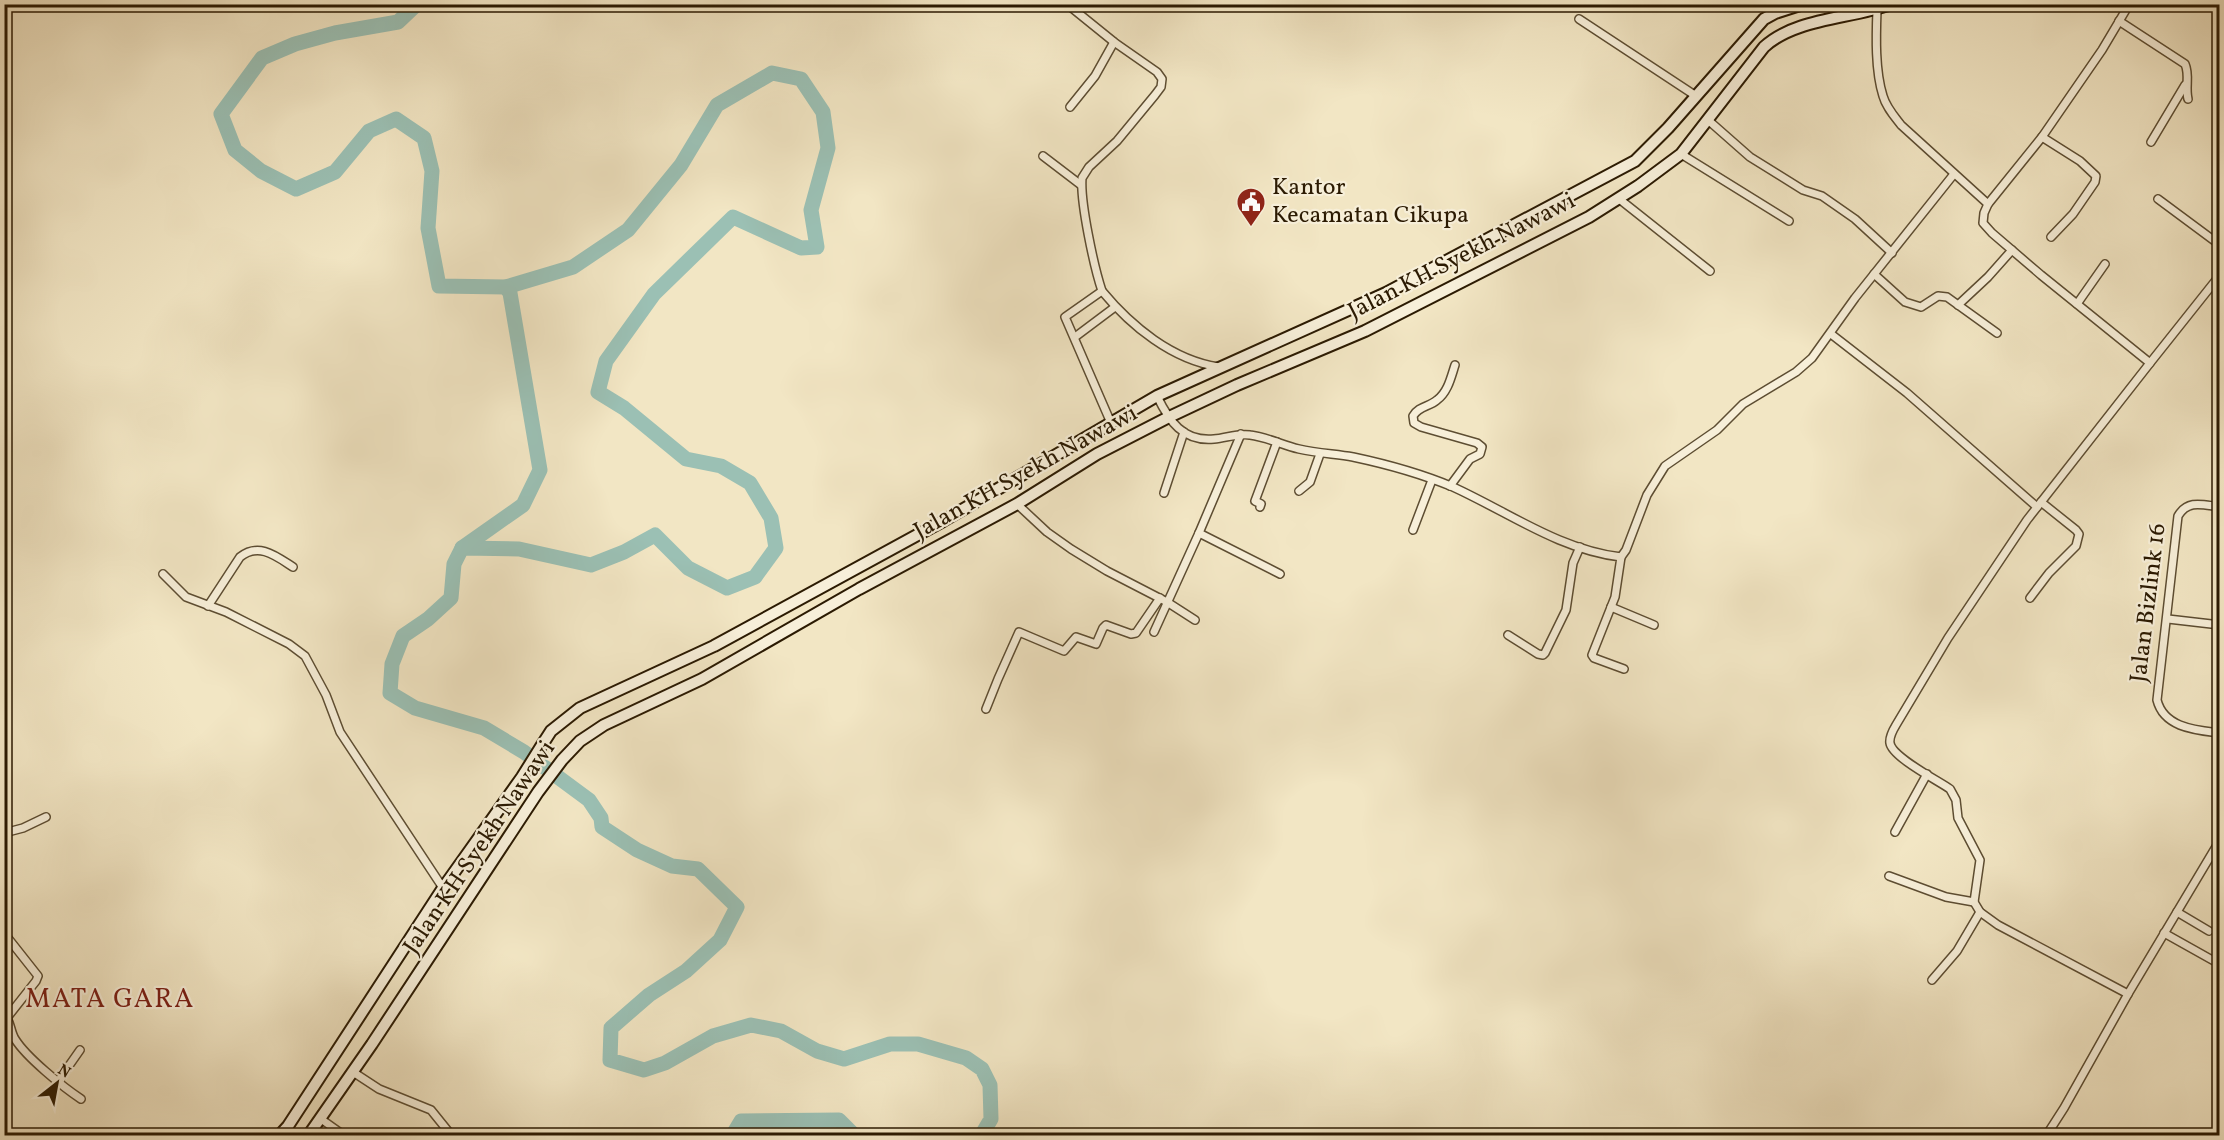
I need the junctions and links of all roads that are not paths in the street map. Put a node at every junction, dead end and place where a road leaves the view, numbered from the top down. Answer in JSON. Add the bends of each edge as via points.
{"nodes":[{"id":1,"x":1067,"y":4,"type":"edge"},
{"id":2,"x":1803,"y":4,"type":"edge"},
{"id":3,"x":1891,"y":4,"type":"edge"},
{"id":4,"x":2126,"y":6,"type":"edge"},
{"id":5,"x":1877,"y":10,"type":"junction"},
{"id":6,"x":1579,"y":19,"type":"dead end"},
{"id":7,"x":2119,"y":21,"type":"junction"},
{"id":8,"x":1114,"y":42,"type":"junction"},
{"id":9,"x":2187,"y":81,"type":"junction"},
{"id":10,"x":1696,"y":96,"type":"junction"},
{"id":11,"x":2188,"y":99,"type":"dead end"},
{"id":12,"x":1070,"y":107,"type":"dead end"},
{"id":13,"x":1708,"y":120,"type":"junction"},
{"id":14,"x":2042,"y":137,"type":"junction"},
{"id":15,"x":2151,"y":142,"type":"dead end"},
{"id":16,"x":1681,"y":153,"type":"junction"},
{"id":17,"x":1043,"y":156,"type":"dead end"},
{"id":18,"x":1954,"y":174,"type":"junction"},
{"id":19,"x":1081,"y":185,"type":"junction"},
{"id":20,"x":1618,"y":198,"type":"junction"},
{"id":21,"x":2158,"y":199,"type":"dead end"},
{"id":22,"x":1988,"y":204,"type":"junction"},
{"id":23,"x":1789,"y":221,"type":"dead end"},
{"id":24,"x":2051,"y":237,"type":"dead end"},
{"id":25,"x":2220,"y":245,"type":"edge"},
{"id":26,"x":2012,"y":250,"type":"junction"},
{"id":27,"x":1892,"y":253,"type":"junction"},
{"id":28,"x":2105,"y":264,"type":"dead end"},
{"id":29,"x":1710,"y":271,"type":"dead end"},
{"id":30,"x":1874,"y":274,"type":"junction"},
{"id":31,"x":2220,"y":275,"type":"edge"},
{"id":32,"x":1102,"y":291,"type":"junction"},
{"id":33,"x":2077,"y":304,"type":"junction"},
{"id":34,"x":1958,"y":305,"type":"junction"},
{"id":35,"x":1115,"y":307,"type":"junction"},
{"id":36,"x":1998,"y":333,"type":"dead end"},
{"id":37,"x":1831,"y":334,"type":"junction"},
{"id":38,"x":1075,"y":338,"type":"junction"},
{"id":39,"x":2150,"y":363,"type":"junction"},
{"id":40,"x":1455,"y":365,"type":"dead end"},
{"id":41,"x":1221,"y":367,"type":"junction"},
{"id":42,"x":1156,"y":396,"type":"junction"},
{"id":43,"x":1167,"y":418,"type":"junction"},
{"id":44,"x":1111,"y":423,"type":"junction"},
{"id":45,"x":1184,"y":432,"type":"junction"},
{"id":46,"x":1241,"y":434,"type":"junction"},
{"id":47,"x":1277,"y":442,"type":"junction"},
{"id":48,"x":1320,"y":454,"type":"junction"},
{"id":49,"x":1432,"y":480,"type":"junction"},
{"id":50,"x":1450,"y":486,"type":"junction"},
{"id":51,"x":1299,"y":491,"type":"dead end"},
{"id":52,"x":1164,"y":493,"type":"dead end"},
{"id":53,"x":1017,"y":504,"type":"junction"},
{"id":54,"x":2039,"y":505,"type":"junction"},
{"id":55,"x":1260,"y":507,"type":"dead end"},
{"id":56,"x":2220,"y":507,"type":"edge"},
{"id":57,"x":1413,"y":530,"type":"dead end"},
{"id":58,"x":1199,"y":533,"type":"junction"},
{"id":59,"x":1580,"y":547,"type":"junction"},
{"id":60,"x":1621,"y":557,"type":"junction"},
{"id":61,"x":293,"y":567,"type":"dead end"},
{"id":62,"x":163,"y":574,"type":"dead end"},
{"id":63,"x":1280,"y":574,"type":"dead end"},
{"id":64,"x":2030,"y":598,"type":"dead end"},
{"id":65,"x":1164,"y":600,"type":"junction"},
{"id":66,"x":208,"y":606,"type":"junction"},
{"id":67,"x":1611,"y":607,"type":"junction"},
{"id":68,"x":2168,"y":619,"type":"junction"},
{"id":69,"x":1195,"y":620,"type":"dead end"},
{"id":70,"x":1654,"y":625,"type":"dead end"},
{"id":71,"x":2220,"y":625,"type":"edge"},
{"id":72,"x":1154,"y":632,"type":"dead end"},
{"id":73,"x":1508,"y":635,"type":"dead end"},
{"id":74,"x":1624,"y":669,"type":"dead end"},
{"id":75,"x":986,"y":709,"type":"dead end"},
{"id":76,"x":2220,"y":733,"type":"edge"},
{"id":77,"x":1927,"y":774,"type":"junction"},
{"id":78,"x":46,"y":817,"type":"dead end"},
{"id":79,"x":1895,"y":832,"type":"dead end"},
{"id":80,"x":4,"y":833,"type":"edge"},
{"id":81,"x":2220,"y":840,"type":"edge"},
{"id":82,"x":1889,"y":876,"type":"dead end"},
{"id":83,"x":443,"y":888,"type":"junction"},
{"id":84,"x":1974,"y":902,"type":"junction"},
{"id":85,"x":1980,"y":912,"type":"junction"},
{"id":86,"x":2177,"y":912,"type":"junction"},
{"id":87,"x":2209,"y":931,"type":"dead end"},
{"id":88,"x":4,"y":933,"type":"edge"},
{"id":89,"x":2164,"y":933,"type":"junction"},
{"id":90,"x":11,"y":941,"type":"junction"},
{"id":91,"x":4,"y":946,"type":"edge"},
{"id":92,"x":2214,"y":961,"type":"dead end"},
{"id":93,"x":1932,"y":980,"type":"dead end"},
{"id":94,"x":2128,"y":994,"type":"junction"},
{"id":95,"x":6,"y":1017,"type":"edge"},
{"id":96,"x":80,"y":1050,"type":"dead end"},
{"id":97,"x":353,"y":1072,"type":"junction"},
{"id":98,"x":59,"y":1080,"type":"junction"},
{"id":99,"x":81,"y":1099,"type":"dead end"},
{"id":100,"x":321,"y":1119,"type":"junction"},
{"id":101,"x":279,"y":1136,"type":"edge"},
{"id":102,"x":308,"y":1136,"type":"edge"},
{"id":103,"x":345,"y":1136,"type":"edge"},
{"id":104,"x":452,"y":1136,"type":"edge"},
{"id":105,"x":2046,"y":1136,"type":"edge"}],
"edges":[{"from":1,"to":8,"type":"street"},
{"from":2,"to":10,"type":"main road","name":"Jalan KH Syekh Nawawi","via":[[1764,19]]},
{"from":3,"to":5,"type":"main road","name":"Jalan KH Syekh Nawawi"},
{"from":4,"to":7,"type":"street"},
{"from":5,"to":13,"type":"main road","name":"Jalan KH Syekh Nawawi","via":[[1797,28],[1774,38]]},
{"from":5,"to":18,"type":"street","via":[[1876,42],[1883,96],[1890,111]]},
{"from":6,"to":10,"type":"street"},
{"from":7,"to":9,"type":"street","via":[[2182,61]]},
{"from":7,"to":14,"type":"street"},
{"from":8,"to":12,"type":"street","via":[[1095,76]]},
{"from":8,"to":19,"type":"street","via":[[1157,72],[1162,79],[1161,87],[1117,141],[1086,171]]},
{"from":9,"to":11,"type":"street"},
{"from":9,"to":15,"type":"street"},
{"from":10,"to":41,"type":"main road","name":"Jalan KH Syekh Nawawi","via":[[1635,161],[1386,293]]},
{"from":13,"to":16,"type":"main road","name":"Jalan KH Syekh Nawawi"},
{"from":13,"to":27,"type":"street","via":[[1750,157],[1803,190],[1822,196],[1855,219]]},
{"from":14,"to":22,"type":"street"},
{"from":14,"to":24,"type":"street","via":[[2096,176],[2073,214]]},
{"from":16,"to":20,"type":"main road","name":"Jalan KH Syekh Nawawi"},
{"from":16,"to":23,"type":"street"},
{"from":17,"to":19,"type":"street"},
{"from":18,"to":22,"type":"street"},
{"from":18,"to":27,"type":"street"},
{"from":19,"to":32,"type":"street"},
{"from":20,"to":29,"type":"street"},
{"from":20,"to":43,"type":"main road","name":"Jalan KH Syekh Nawawi","via":[[1589,217],[1376,326]]},
{"from":21,"to":25,"type":"street"},
{"from":22,"to":26,"type":"street","via":[[1983,223]]},
{"from":26,"to":33,"type":"street"},
{"from":26,"to":34,"type":"street"},
{"from":27,"to":30,"type":"street"},
{"from":28,"to":33,"type":"street"},
{"from":30,"to":34,"type":"street","via":[[1915,306],[1922,307],[1938,296]]},
{"from":30,"to":37,"type":"street"},
{"from":31,"to":39,"type":"street"},
{"from":32,"to":35,"type":"street"},
{"from":32,"to":38,"type":"street","via":[[1065,317]]},
{"from":33,"to":39,"type":"street"},
{"from":34,"to":36,"type":"street"},
{"from":35,"to":38,"type":"street"},
{"from":35,"to":41,"type":"street","via":[[1178,355]]},
{"from":37,"to":54,"type":"street"},
{"from":37,"to":60,"type":"street","via":[[1796,372],[1743,404],[1717,430],[1665,466],[1647,495]]},
{"from":38,"to":44,"type":"street"},
{"from":39,"to":54,"type":"street"},
{"from":40,"to":50,"type":"street","via":[[1445,392],[1413,416],[1420,427],[1482,447]]},
{"from":41,"to":42,"type":"main road","name":"Jalan KH Syekh Nawawi"},
{"from":42,"to":43,"type":"street"},
{"from":42,"to":44,"type":"main road","name":"Jalan KH Syekh Nawawi"},
{"from":43,"to":45,"type":"street"},
{"from":43,"to":53,"type":"main road","name":"Jalan KH Syekh Nawawi","via":[[1097,454]]},
{"from":44,"to":83,"type":"main road","name":"Jalan KH Syekh Nawawi","via":[[943,521],[714,646],[580,708],[551,731]]},
{"from":45,"to":46,"type":"street","via":[[1205,439]]},
{"from":45,"to":52,"type":"street"},
{"from":46,"to":47,"type":"street"},
{"from":46,"to":58,"type":"street"},
{"from":47,"to":48,"type":"street"},
{"from":47,"to":55,"type":"street","via":[[1255,501]]},
{"from":48,"to":49,"type":"street","via":[[1389,466]]},
{"from":48,"to":51,"type":"street","via":[[1310,482]]},
{"from":49,"to":50,"type":"street"},
{"from":49,"to":57,"type":"street"},
{"from":50,"to":59,"type":"street"},
{"from":53,"to":65,"type":"street","via":[[1071,549]]},
{"from":53,"to":97,"type":"main road","name":"Jalan KH Syekh Nawawi","via":[[702,679],[604,725],[580,741],[538,792]]},
{"from":54,"to":64,"type":"street","via":[[2076,530],[2079,537],[2076,546]]},
{"from":54,"to":77,"type":"street","via":[[1948,638],[1890,738],[1890,746],[1898,755]]},
{"from":56,"to":68,"type":"street","name":"Jalan Bizlink 16","via":[[2190,504],[2178,516]]},
{"from":58,"to":63,"type":"street"},
{"from":58,"to":65,"type":"street"},
{"from":59,"to":60,"type":"street"},
{"from":59,"to":73,"type":"street","via":[[1573,563],[1566,610],[1545,653],[1541,655]]},
{"from":60,"to":67,"type":"street"},
{"from":61,"to":66,"type":"street","via":[[269,552],[246,553]]},
{"from":62,"to":66,"type":"street","via":[[186,597]]},
{"from":65,"to":69,"type":"street"},
{"from":65,"to":72,"type":"street"},
{"from":65,"to":75,"type":"street","via":[[1136,633],[1106,625],[1096,644],[1076,637],[1065,651],[1019,632]]},
{"from":66,"to":83,"type":"street","via":[[276,637],[304,656],[326,695],[340,732]]},
{"from":67,"to":70,"type":"street"},
{"from":67,"to":74,"type":"street","via":[[1592,655]]},
{"from":68,"to":71,"type":"street"},
{"from":68,"to":76,"type":"street","name":"Jalan Bizlink 16","via":[[2157,700],[2160,710],[2185,729]]},
{"from":77,"to":79,"type":"street"},
{"from":77,"to":84,"type":"street","via":[[1955,795],[1958,818],[1980,860]]},
{"from":78,"to":80,"type":"street"},
{"from":81,"to":86,"type":"street"},
{"from":82,"to":84,"type":"street","via":[[1946,897]]},
{"from":83,"to":101,"type":"main road","name":"Jalan KH Syekh Nawawi"},
{"from":84,"to":85,"type":"street"},
{"from":85,"to":93,"type":"street","via":[[1957,951]]},
{"from":85,"to":94,"type":"street"},
{"from":86,"to":87,"type":"street"},
{"from":86,"to":89,"type":"street"},
{"from":88,"to":90,"type":"street"},
{"from":89,"to":92,"type":"street"},
{"from":89,"to":94,"type":"street"},
{"from":90,"to":91,"type":"street"},
{"from":90,"to":95,"type":"street","via":[[38,976]]},
{"from":94,"to":105,"type":"street"},
{"from":95,"to":98,"type":"street","via":[[18,1043]]},
{"from":96,"to":98,"type":"street"},
{"from":97,"to":100,"type":"main road","name":"Jalan KH Syekh Nawawi"},
{"from":97,"to":104,"type":"street","via":[[379,1089],[430,1110]]},
{"from":98,"to":99,"type":"street"},
{"from":100,"to":102,"type":"main road","name":"Jalan KH Syekh Nawawi"},
{"from":100,"to":103,"type":"street"}]}
